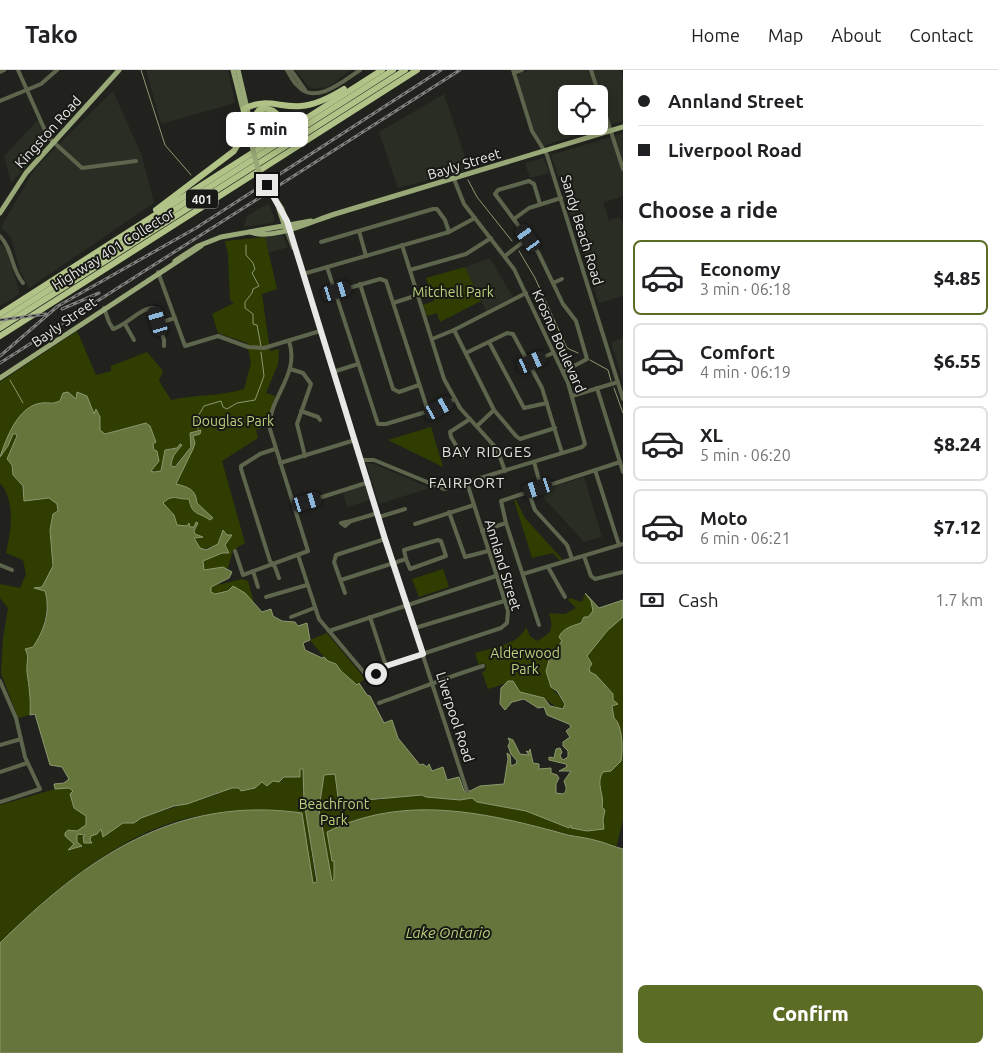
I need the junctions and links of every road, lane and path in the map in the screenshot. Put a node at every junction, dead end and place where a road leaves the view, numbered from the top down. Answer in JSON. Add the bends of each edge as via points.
{"nodes":[{"id":1,"x":4,"y":70,"type":"edge"},
{"id":2,"x":18,"y":70,"type":"edge"},
{"id":3,"x":57,"y":70,"type":"edge"},
{"id":4,"x":119,"y":70,"type":"edge"},
{"id":5,"x":233,"y":70,"type":"edge"},
{"id":6,"x":238,"y":70,"type":"edge"},
{"id":7,"x":287,"y":70,"type":"edge"},
{"id":8,"x":292,"y":70,"type":"edge"},
{"id":9,"x":360,"y":70,"type":"edge"},
{"id":10,"x":381,"y":70,"type":"edge"},
{"id":11,"x":393,"y":70,"type":"edge"},
{"id":12,"x":405,"y":70,"type":"edge"},
{"id":13,"x":417,"y":70,"type":"edge"},
{"id":14,"x":522,"y":70,"type":"edge"},
{"id":15,"x":591,"y":70,"type":"edge"},
{"id":16,"x":513,"y":71,"type":"edge"},
{"id":17,"x":0,"y":72,"type":"edge"},
{"id":18,"x":27,"y":88,"type":"junction"},
{"id":19,"x":305,"y":90,"type":"junction"},
{"id":20,"x":0,"y":101,"type":"edge"},
{"id":21,"x":244,"y":109,"type":"junction"},
{"id":22,"x":623,"y":127,"type":"edge"},
{"id":23,"x":612,"y":131,"type":"junction"},
{"id":24,"x":252,"y":132,"type":"junction"},
{"id":25,"x":54,"y":143,"type":"junction"},
{"id":26,"x":254,"y":146,"type":"junction"},
{"id":27,"x":545,"y":152,"type":"junction"},
{"id":28,"x":246,"y":157,"type":"junction"},
{"id":29,"x":136,"y":161,"type":"dead end"},
{"id":30,"x":623,"y":169,"type":"edge"},
{"id":31,"x":454,"y":179,"type":"junction"},
{"id":32,"x":561,"y":198,"type":"junction"},
{"id":33,"x":540,"y":204,"type":"junction"},
{"id":34,"x":0,"y":213,"type":"edge"},
{"id":35,"x":475,"y":218,"type":"junction"},
{"id":36,"x":514,"y":219,"type":"junction"},
{"id":37,"x":287,"y":228,"type":"junction"},
{"id":38,"x":359,"y":231,"type":"junction"},
{"id":39,"x":449,"y":232,"type":"junction"},
{"id":40,"x":125,"y":233,"type":"junction"},
{"id":41,"x":0,"y":236,"type":"edge"},
{"id":42,"x":491,"y":238,"type":"junction"},
{"id":43,"x":528,"y":238,"type":"junction"},
{"id":44,"x":321,"y":242,"type":"dead end"},
{"id":45,"x":402,"y":245,"type":"junction"},
{"id":46,"x":366,"y":256,"type":"junction"},
{"id":47,"x":505,"y":256,"type":"junction"},
{"id":48,"x":327,"y":267,"type":"junction"},
{"id":49,"x":410,"y":270,"type":"junction"},
{"id":50,"x":159,"y":273,"type":"junction"},
{"id":51,"x":303,"y":274,"type":"junction"},
{"id":52,"x":562,"y":279,"type":"dead end"},
{"id":53,"x":23,"y":283,"type":"dead end"},
{"id":54,"x":554,"y":283,"type":"junction"},
{"id":55,"x":360,"y":284,"type":"junction"},
{"id":56,"x":335,"y":292,"type":"junction"},
{"id":57,"x":526,"y":293,"type":"junction"},
{"id":58,"x":418,"y":295,"type":"junction"},
{"id":59,"x":393,"y":303,"type":"junction"},
{"id":60,"x":104,"y":308,"type":"junction"},
{"id":61,"x":0,"y":314,"type":"edge"},
{"id":62,"x":174,"y":318,"type":"junction"},
{"id":63,"x":0,"y":321,"type":"edge"},
{"id":64,"x":159,"y":323,"type":"junction"},
{"id":65,"x":125,"y":324,"type":"junction"},
{"id":66,"x":0,"y":328,"type":"edge"},
{"id":67,"x":454,"y":330,"type":"junction"},
{"id":68,"x":320,"y":331,"type":"junction"},
{"id":69,"x":0,"y":336,"type":"edge"},
{"id":70,"x":432,"y":339,"type":"junction"},
{"id":71,"x":134,"y":340,"type":"dead end"},
{"id":72,"x":289,"y":341,"type":"junction"},
{"id":73,"x":489,"y":342,"type":"junction"},
{"id":74,"x":164,"y":346,"type":"dead end"},
{"id":75,"x":466,"y":353,"type":"junction"},
{"id":76,"x":553,"y":353,"type":"junction"},
{"id":77,"x":530,"y":363,"type":"junction"},
{"id":78,"x":358,"y":364,"type":"junction"},
{"id":79,"x":290,"y":369,"type":"junction"},
{"id":80,"x":333,"y":372,"type":"junction"},
{"id":81,"x":563,"y":372,"type":"junction"},
{"id":82,"x":0,"y":378,"type":"edge"},
{"id":83,"x":618,"y":382,"type":"junction"},
{"id":84,"x":419,"y":386,"type":"junction"},
{"id":85,"x":597,"y":388,"type":"junction"},
{"id":86,"x":572,"y":396,"type":"junction"},
{"id":87,"x":455,"y":399,"type":"junction"},
{"id":88,"x":623,"y":399,"type":"edge"},
{"id":89,"x":547,"y":403,"type":"junction"},
{"id":90,"x":494,"y":410,"type":"junction"},
{"id":91,"x":301,"y":411,"type":"junction"},
{"id":92,"x":428,"y":411,"type":"junction"},
{"id":93,"x":470,"y":419,"type":"junction"},
{"id":94,"x":320,"y":420,"type":"dead end"},
{"id":95,"x":477,"y":426,"type":"junction"},
{"id":96,"x":555,"y":428,"type":"junction"},
{"id":97,"x":355,"y":440,"type":"junction"},
{"id":98,"x":275,"y":449,"type":"junction"},
{"id":99,"x":562,"y":453,"type":"junction"},
{"id":100,"x":305,"y":456,"type":"junction"},
{"id":101,"x":463,"y":457,"type":"dead end"},
{"id":102,"x":362,"y":460,"type":"junction"},
{"id":103,"x":534,"y":462,"type":"junction"},
{"id":104,"x":620,"y":462,"type":"junction"},
{"id":105,"x":280,"y":463,"type":"junction"},
{"id":106,"x":506,"y":470,"type":"junction"},
{"id":107,"x":595,"y":470,"type":"junction"},
{"id":108,"x":623,"y":472,"type":"edge"},
{"id":109,"x":369,"y":482,"type":"junction"},
{"id":110,"x":467,"y":483,"type":"junction"},
{"id":111,"x":541,"y":487,"type":"junction"},
{"id":112,"x":528,"y":491,"type":"junction"},
{"id":113,"x":474,"y":505,"type":"junction"},
{"id":114,"x":294,"y":506,"type":"junction"},
{"id":115,"x":405,"y":509,"type":"dead end"},
{"id":116,"x":450,"y":512,"type":"junction"},
{"id":117,"x":378,"y":515,"type":"junction"},
{"id":118,"x":351,"y":522,"type":"dead end"},
{"id":119,"x":506,"y":523,"type":"junction"},
{"id":120,"x":416,"y":524,"type":"dead end"},
{"id":121,"x":482,"y":531,"type":"junction"},
{"id":122,"x":385,"y":539,"type":"junction"},
{"id":123,"x":621,"y":544,"type":"edge"},
{"id":124,"x":235,"y":551,"type":"dead end"},
{"id":125,"x":488,"y":551,"type":"junction"},
{"id":126,"x":298,"y":555,"type":"junction"},
{"id":127,"x":584,"y":556,"type":"junction"},
{"id":128,"x":406,"y":559,"type":"junction"},
{"id":129,"x":572,"y":560,"type":"junction"},
{"id":130,"x":0,"y":564,"type":"edge"},
{"id":131,"x":273,"y":564,"type":"junction"},
{"id":132,"x":393,"y":564,"type":"junction"},
{"id":133,"x":548,"y":567,"type":"junction"},
{"id":134,"x":12,"y":570,"type":"dead end"},
{"id":135,"x":253,"y":571,"type":"junction"},
{"id":136,"x":623,"y":572,"type":"edge"},
{"id":137,"x":523,"y":574,"type":"junction"},
{"id":138,"x":496,"y":576,"type":"junction"},
{"id":139,"x":279,"y":578,"type":"dead end"},
{"id":140,"x":341,"y":580,"type":"junction"},
{"id":141,"x":307,"y":585,"type":"junction"},
{"id":142,"x":258,"y":588,"type":"dead end"},
{"id":143,"x":345,"y":593,"type":"dead end"},
{"id":144,"x":565,"y":597,"type":"dead end"},
{"id":145,"x":266,"y":598,"type":"dead end"},
{"id":146,"x":504,"y":601,"type":"junction"},
{"id":147,"x":407,"y":604,"type":"junction"},
{"id":148,"x":314,"y":608,"type":"junction"},
{"id":149,"x":370,"y":616,"type":"junction"},
{"id":150,"x":291,"y":617,"type":"dead end"},
{"id":151,"x":539,"y":625,"type":"dead end"},
{"id":152,"x":415,"y":628,"type":"junction"},
{"id":153,"x":328,"y":631,"type":"junction"},
{"id":154,"x":423,"y":654,"type":"junction"},
{"id":155,"x":386,"y":666,"type":"junction"},
{"id":156,"x":483,"y":666,"type":"dead end"},
{"id":157,"x":0,"y":680,"type":"edge"},
{"id":158,"x":432,"y":683,"type":"junction"},
{"id":159,"x":378,"y":703,"type":"dead end"},
{"id":160,"x":21,"y":739,"type":"junction"},
{"id":161,"x":0,"y":745,"type":"edge"},
{"id":162,"x":28,"y":763,"type":"junction"},
{"id":163,"x":0,"y":772,"type":"edge"},
{"id":164,"x":467,"y":791,"type":"dead end"},
{"id":165,"x":0,"y":802,"type":"edge"}],
"edges":[{"from":1,"to":17,"type":"street"},
{"from":2,"to":18,"type":"street"},
{"from":3,"to":18,"type":"street","via":[[41,84]]},
{"from":4,"to":25,"type":"main road","name":"Kingston Road"},
{"from":5,"to":21,"type":"main road","name":"Liverpool Road"},
{"from":6,"to":21,"type":"main road","name":"Liverpool Road"},
{"from":7,"to":19,"type":"street","via":[[298,86]]},
{"from":8,"to":19,"type":"street"},
{"from":9,"to":19,"type":"street","via":[[326,92],[318,94]]},
{"from":10,"to":21,"type":"highway","via":[[310,105],[287,106],[268,102]]},
{"from":10,"to":28,"type":"highway","name":"Highway 401 Collector","number":"401"},
{"from":11,"to":63,"type":"highway","number":"401"},
{"from":12,"to":66,"type":"highway","number":"401"},
{"from":13,"to":69,"type":"highway","name":"Highway 401 Collector","number":"401"},
{"from":14,"to":16,"type":"street"},
{"from":15,"to":23,"type":"street"},
{"from":16,"to":27,"type":"street","name":"Sandy Beach Road","via":[[532,131]]},
{"from":18,"to":20,"type":"street"},
{"from":18,"to":25,"type":"street","via":[[43,129]]},
{"from":21,"to":24,"type":"main road","name":"Liverpool Road"},
{"from":21,"to":26,"type":"main road","name":"Liverpool Road"},
{"from":21,"to":40,"type":"highway","via":[[244,130],[234,151]]},
{"from":22,"to":23,"type":"main road","name":"Bayly Street"},
{"from":23,"to":27,"type":"main road","name":"Bayly Street"},
{"from":23,"to":30,"type":"street"},
{"from":24,"to":26,"type":"main road","name":"Liverpool Road"},
{"from":24,"to":28,"type":"highway","via":[[259,110],[268,108],[277,114],[277,131]]},
{"from":25,"to":29,"type":"street","via":[[82,168]]},
{"from":25,"to":34,"type":"main road","name":"Kingston Road","via":[[19,182]]},
{"from":26,"to":37,"type":"main road","name":"Liverpool Road","bridge":true,"via":[[258,169],[278,204]]},
{"from":27,"to":31,"type":"main road","name":"Bayly Street"},
{"from":27,"to":32,"type":"street","name":"Sandy Beach Road"},
{"from":28,"to":40,"type":"highway","name":"Highway 401 Collector","number":"401"},
{"from":31,"to":35,"type":"street","name":"Krosno Boulevard","via":[[464,204]]},
{"from":31,"to":37,"type":"main road","name":"Bayly Street"},
{"from":32,"to":33,"type":"street"},
{"from":32,"to":83,"type":"street","name":"Sandy Beach Road"},
{"from":33,"to":36,"type":"street"},
{"from":33,"to":36,"type":"street","via":[[534,184],[529,181],[498,190],[496,197]]},
{"from":35,"to":39,"type":"street"},
{"from":35,"to":42,"type":"street","name":"Krosno Boulevard"},
{"from":36,"to":43,"type":"street"},
{"from":37,"to":50,"type":"main road","name":"Bayly Street","via":[[221,237]]},
{"from":37,"to":51,"type":"street","name":"Liverpool Road"},
{"from":38,"to":39,"type":"street","via":[[434,209],[443,216]]},
{"from":38,"to":44,"type":"street"},
{"from":38,"to":46,"type":"street"},
{"from":39,"to":45,"type":"street"},
{"from":40,"to":61,"type":"highway","name":"Highway 401 Collector","number":"401"},
{"from":41,"to":53,"type":"street","via":[[9,246],[18,277]]},
{"from":42,"to":47,"type":"street","name":"Krosno Boulevard"},
{"from":42,"to":49,"type":"street","via":[[466,254]]},
{"from":43,"to":47,"type":"street"},
{"from":43,"to":54,"type":"street"},
{"from":45,"to":46,"type":"street"},
{"from":45,"to":49,"type":"street"},
{"from":46,"to":48,"type":"street"},
{"from":47,"to":57,"type":"street","name":"Krosno Boulevard"},
{"from":48,"to":51,"type":"street"},
{"from":48,"to":56,"type":"street"},
{"from":49,"to":58,"type":"street"},
{"from":50,"to":60,"type":"main road","name":"Bayly Street"},
{"from":50,"to":62,"type":"street"},
{"from":51,"to":68,"type":"street","name":"Liverpool Road"},
{"from":52,"to":54,"type":"street"},
{"from":54,"to":81,"type":"street","via":[[576,322],[587,354],[586,360]]},
{"from":55,"to":56,"type":"street"},
{"from":55,"to":59,"type":"street","via":[[383,279]]},
{"from":55,"to":84,"type":"street","via":[[393,389],[399,392]]},
{"from":56,"to":78,"type":"street"},
{"from":57,"to":67,"type":"street"},
{"from":57,"to":76,"type":"street","name":"Krosno Boulevard"},
{"from":58,"to":59,"type":"street"},
{"from":58,"to":70,"type":"street"},
{"from":59,"to":84,"type":"street"},
{"from":60,"to":65,"type":"street","via":[[111,328]]},
{"from":60,"to":82,"type":"main road","name":"Bayly Street"},
{"from":62,"to":64,"type":"street"},
{"from":62,"to":72,"type":"street","via":[[185,346],[218,336],[258,349]]},
{"from":64,"to":65,"type":"street","via":[[152,307]]},
{"from":64,"to":74,"type":"street"},
{"from":65,"to":71,"type":"street"},
{"from":67,"to":70,"type":"street"},
{"from":67,"to":75,"type":"street"},
{"from":68,"to":72,"type":"street"},
{"from":68,"to":80,"type":"street","name":"Liverpool Road"},
{"from":70,"to":87,"type":"street","via":[[444,378]]},
{"from":72,"to":79,"type":"street","via":[[293,356]]},
{"from":73,"to":75,"type":"street"},
{"from":73,"to":77,"type":"street","via":[[511,332]]},
{"from":73,"to":89,"type":"street","via":[[524,408]]},
{"from":75,"to":90,"type":"street"},
{"from":76,"to":77,"type":"street"},
{"from":76,"to":81,"type":"street","name":"Krosno Boulevard"},
{"from":77,"to":89,"type":"street"},
{"from":78,"to":80,"type":"street"},
{"from":78,"to":92,"type":"street","via":[[378,424]]},
{"from":79,"to":91,"type":"street","via":[[303,374],[311,384]]},
{"from":79,"to":98,"type":"street","via":[[269,422]]},
{"from":80,"to":97,"type":"street","name":"Liverpool Road"},
{"from":81,"to":86,"type":"street","name":"Krosno Boulevard"},
{"from":83,"to":85,"type":"street"},
{"from":83,"to":88,"type":"street","name":"Sandy Beach Road"},
{"from":84,"to":92,"type":"street"},
{"from":85,"to":86,"type":"street"},
{"from":85,"to":104,"type":"street"},
{"from":86,"to":99,"type":"street","name":"Krosno Boulevard","via":[[586,440],[582,447]]},
{"from":87,"to":92,"type":"street"},
{"from":87,"to":93,"type":"street"},
{"from":89,"to":96,"type":"street"},
{"from":90,"to":95,"type":"street"},
{"from":90,"to":96,"type":"street","via":[[520,439]]},
{"from":91,"to":94,"type":"street","via":[[318,416]]},
{"from":91,"to":100,"type":"street","via":[[297,424]]},
{"from":93,"to":95,"type":"street"},
{"from":93,"to":101,"type":"street","via":[[450,432]]},
{"from":95,"to":106,"type":"street","via":[[497,449]]},
{"from":96,"to":99,"type":"street"},
{"from":97,"to":100,"type":"street"},
{"from":97,"to":102,"type":"street","name":"Liverpool Road"},
{"from":98,"to":105,"type":"street"},
{"from":98,"to":131,"type":"street","via":[[241,466]]},
{"from":99,"to":103,"type":"street","name":"Krosno Boulevard"},
{"from":100,"to":105,"type":"street"},
{"from":102,"to":109,"type":"street","name":"Liverpool Road"},
{"from":102,"to":110,"type":"street","name":"Krosno Boulevard","via":[[374,460],[436,488],[450,489]]},
{"from":103,"to":106,"type":"street","name":"Krosno Boulevard"},
{"from":103,"to":111,"type":"street"},
{"from":104,"to":107,"type":"street"},
{"from":104,"to":108,"type":"street"},
{"from":105,"to":114,"type":"street"},
{"from":106,"to":110,"type":"street","name":"Krosno Boulevard"},
{"from":107,"to":111,"type":"street"},
{"from":107,"to":123,"type":"street"},
{"from":109,"to":114,"type":"street"},
{"from":109,"to":117,"type":"street","name":"Liverpool Road"},
{"from":110,"to":113,"type":"street","name":"Annland Street"},
{"from":111,"to":112,"type":"street"},
{"from":112,"to":119,"type":"street","via":[[501,500]]},
{"from":112,"to":129,"type":"street","via":[[535,510],[567,545]]},
{"from":113,"to":116,"type":"street"},
{"from":113,"to":121,"type":"street","name":"Annland Street"},
{"from":114,"to":126,"type":"street","via":[[306,552]]},
{"from":115,"to":117,"type":"street"},
{"from":116,"to":120,"type":"street"},
{"from":116,"to":125,"type":"street","via":[[464,557]]},
{"from":117,"to":118,"type":"street"},
{"from":117,"to":122,"type":"street","name":"Liverpool Road"},
{"from":119,"to":121,"type":"street"},
{"from":119,"to":137,"type":"street"},
{"from":121,"to":125,"type":"street","name":"Annland Street"},
{"from":122,"to":132,"type":"street","name":"Liverpool Road"},
{"from":122,"to":140,"type":"street","via":[[336,555],[334,562]]},
{"from":123,"to":127,"type":"street"},
{"from":124,"to":135,"type":"street","via":[[243,575]]},
{"from":125,"to":138,"type":"street","name":"Annland Street"},
{"from":126,"to":131,"type":"street"},
{"from":126,"to":141,"type":"street"},
{"from":127,"to":129,"type":"street"},
{"from":127,"to":136,"type":"street","via":[[595,579]]},
{"from":128,"to":128,"type":"street","via":[[410,569],[446,556],[438,540],[404,550]]},
{"from":128,"to":132,"type":"street"},
{"from":129,"to":133,"type":"street"},
{"from":130,"to":134,"type":"street"},
{"from":131,"to":135,"type":"street"},
{"from":131,"to":139,"type":"street"},
{"from":132,"to":140,"type":"street"},
{"from":132,"to":147,"type":"street","name":"Liverpool Road"},
{"from":133,"to":137,"type":"street"},
{"from":133,"to":144,"type":"street"},
{"from":135,"to":142,"type":"street"},
{"from":137,"to":151,"type":"street"},
{"from":138,"to":146,"type":"street","name":"Annland Street"},
{"from":138,"to":147,"type":"street"},
{"from":140,"to":143,"type":"street"},
{"from":141,"to":145,"type":"street"},
{"from":141,"to":148,"type":"street"},
{"from":146,"to":152,"type":"street"},
{"from":146,"to":154,"type":"street","name":"Annland Street","via":[[509,617],[505,626]]},
{"from":147,"to":149,"type":"street"},
{"from":147,"to":152,"type":"street","name":"Liverpool Road"},
{"from":148,"to":150,"type":"street"},
{"from":148,"to":153,"type":"street"},
{"from":149,"to":153,"type":"street"},
{"from":149,"to":155,"type":"street"},
{"from":152,"to":154,"type":"street","name":"Liverpool Road"},
{"from":153,"to":155,"type":"street","name":"Annland Street","via":[[367,676]]},
{"from":154,"to":155,"type":"street","name":"Annland Street"},
{"from":154,"to":158,"type":"street","name":"Liverpool Road"},
{"from":156,"to":158,"type":"street"},
{"from":157,"to":160,"type":"street"},
{"from":158,"to":159,"type":"street"},
{"from":158,"to":164,"type":"street","name":"Liverpool Road"},
{"from":160,"to":161,"type":"street"},
{"from":160,"to":162,"type":"street"},
{"from":162,"to":163,"type":"street"},
{"from":162,"to":165,"type":"street","via":[[40,790]]}]}
